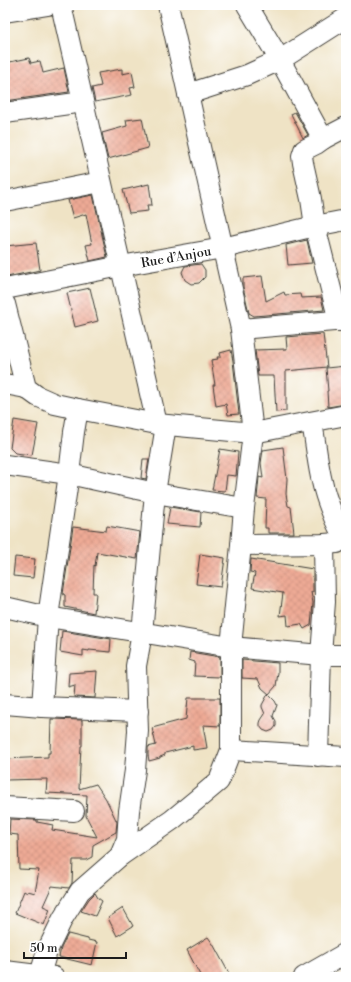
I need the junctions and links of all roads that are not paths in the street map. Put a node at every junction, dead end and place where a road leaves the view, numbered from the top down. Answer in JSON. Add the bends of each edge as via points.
{"nodes":[{"id":1,"x":48,"y":5,"type":"edge"},
{"id":2,"x":61,"y":5,"type":"edge"},
{"id":3,"x":168,"y":5,"type":"edge"},
{"id":4,"x":247,"y":5,"type":"edge"},
{"id":5,"x":5,"y":12,"type":"edge"},
{"id":6,"x":346,"y":18,"type":"edge"},
{"id":7,"x":280,"y":60,"type":"junction"},
{"id":8,"x":188,"y":94,"type":"junction"},
{"id":9,"x":83,"y":102,"type":"junction"},
{"id":10,"x":5,"y":113,"type":"edge"},
{"id":11,"x":346,"y":127,"type":"edge"},
{"id":12,"x":323,"y":139,"type":"junction"},
{"id":13,"x":101,"y":182,"type":"junction"},
{"id":14,"x":5,"y":201,"type":"edge"},
{"id":15,"x":346,"y":220,"type":"edge"},
{"id":16,"x":315,"y":226,"type":"junction"},
{"id":17,"x":223,"y":248,"type":"junction"},
{"id":18,"x":121,"y":266,"type":"junction"},
{"id":19,"x":5,"y":289,"type":"edge"},
{"id":20,"x":5,"y":304,"type":"edge"},
{"id":21,"x":342,"y":320,"type":"edge"},
{"id":22,"x":241,"y":329,"type":"junction"},
{"id":23,"x":5,"y":384,"type":"edge"},
{"id":24,"x":26,"y":388,"type":"junction"},
{"id":25,"x":78,"y":409,"type":"junction"},
{"id":26,"x":346,"y":415,"type":"edge"},
{"id":27,"x":312,"y":422,"type":"junction"},
{"id":28,"x":161,"y":424,"type":"junction"},
{"id":29,"x":253,"y":433,"type":"junction"},
{"id":30,"x":5,"y":465,"type":"edge"},
{"id":31,"x":69,"y":474,"type":"junction"},
{"id":32,"x":155,"y":493,"type":"junction"},
{"id":33,"x":244,"y":508,"type":"junction"},
{"id":34,"x":346,"y":542,"type":"edge"},
{"id":35,"x":324,"y":544,"type":"junction"},
{"id":36,"x":241,"y":545,"type":"junction"},
{"id":37,"x":5,"y":607,"type":"edge"},
{"id":38,"x":48,"y":617,"type":"junction"},
{"id":39,"x":142,"y":633,"type":"junction"},
{"id":40,"x":231,"y":647,"type":"junction"},
{"id":41,"x":322,"y":655,"type":"junction"},
{"id":42,"x":346,"y":655,"type":"edge"},
{"id":43,"x":5,"y":704,"type":"edge"},
{"id":44,"x":42,"y":707,"type":"junction"},
{"id":45,"x":138,"y":711,"type":"junction"},
{"id":46,"x":231,"y":750,"type":"junction"},
{"id":47,"x":318,"y":756,"type":"junction"},
{"id":48,"x":346,"y":757,"type":"edge"},
{"id":49,"x":5,"y":808,"type":"edge"},
{"id":50,"x":74,"y":811,"type":"dead end"},
{"id":51,"x":120,"y":856,"type":"junction"},
{"id":52,"x":346,"y":953,"type":"edge"},
{"id":53,"x":5,"y":971,"type":"edge"},
{"id":54,"x":47,"y":976,"type":"edge"},
{"id":55,"x":307,"y":976,"type":"edge"}],
"edges":[{"from":1,"to":5,"type":"street"},
{"from":2,"to":9,"type":"street"},
{"from":3,"to":8,"type":"street"},
{"from":4,"to":7,"type":"street"},
{"from":6,"to":7,"type":"street"},
{"from":7,"to":8,"type":"street","via":[[247,75]]},
{"from":7,"to":12,"type":"street"},
{"from":8,"to":17,"type":"street"},
{"from":9,"to":10,"type":"street"},
{"from":9,"to":13,"type":"street"},
{"from":11,"to":12,"type":"street"},
{"from":12,"to":16,"type":"street","via":[[304,150],[302,156]]},
{"from":13,"to":14,"type":"street"},
{"from":13,"to":18,"type":"street"},
{"from":15,"to":16,"type":"street","name":"Rue d’Anjou"},
{"from":16,"to":17,"type":"street","name":"Rue d’Anjou"},
{"from":16,"to":21,"type":"street"},
{"from":17,"to":18,"type":"street","name":"Rue d’Anjou"},
{"from":17,"to":22,"type":"street"},
{"from":18,"to":19,"type":"street","name":"Rue d’Anjou"},
{"from":18,"to":28,"type":"street"},
{"from":20,"to":24,"type":"street"},
{"from":21,"to":22,"type":"street"},
{"from":22,"to":29,"type":"street"},
{"from":23,"to":24,"type":"street"},
{"from":24,"to":25,"type":"street","via":[[55,404]]},
{"from":25,"to":28,"type":"street"},
{"from":25,"to":31,"type":"street"},
{"from":26,"to":27,"type":"street"},
{"from":27,"to":29,"type":"street"},
{"from":27,"to":34,"type":"street","via":[[325,493]]},
{"from":28,"to":29,"type":"street"},
{"from":28,"to":32,"type":"street"},
{"from":29,"to":33,"type":"street"},
{"from":30,"to":31,"type":"street"},
{"from":31,"to":32,"type":"street"},
{"from":31,"to":38,"type":"street"},
{"from":32,"to":33,"type":"street"},
{"from":32,"to":39,"type":"street"},
{"from":33,"to":36,"type":"street"},
{"from":34,"to":35,"type":"street"},
{"from":35,"to":36,"type":"street"},
{"from":35,"to":41,"type":"street","via":[[325,602]]},
{"from":36,"to":40,"type":"street"},
{"from":37,"to":38,"type":"street"},
{"from":38,"to":39,"type":"street"},
{"from":38,"to":44,"type":"street"},
{"from":39,"to":40,"type":"street"},
{"from":39,"to":45,"type":"street","via":[[136,666]]},
{"from":40,"to":41,"type":"street"},
{"from":40,"to":46,"type":"street"},
{"from":41,"to":42,"type":"street"},
{"from":41,"to":47,"type":"street"},
{"from":43,"to":44,"type":"street"},
{"from":44,"to":45,"type":"street"},
{"from":45,"to":51,"type":"street","via":[[138,739],[127,838]]},
{"from":46,"to":47,"type":"street"},
{"from":46,"to":51,"type":"street","via":[[219,781],[172,820]]},
{"from":47,"to":48,"type":"street"},
{"from":49,"to":50,"type":"street"},
{"from":51,"to":54,"type":"street","via":[[80,891],[63,918],[47,951]]},
{"from":52,"to":55,"type":"street"},
{"from":53,"to":54,"type":"street"}]}
